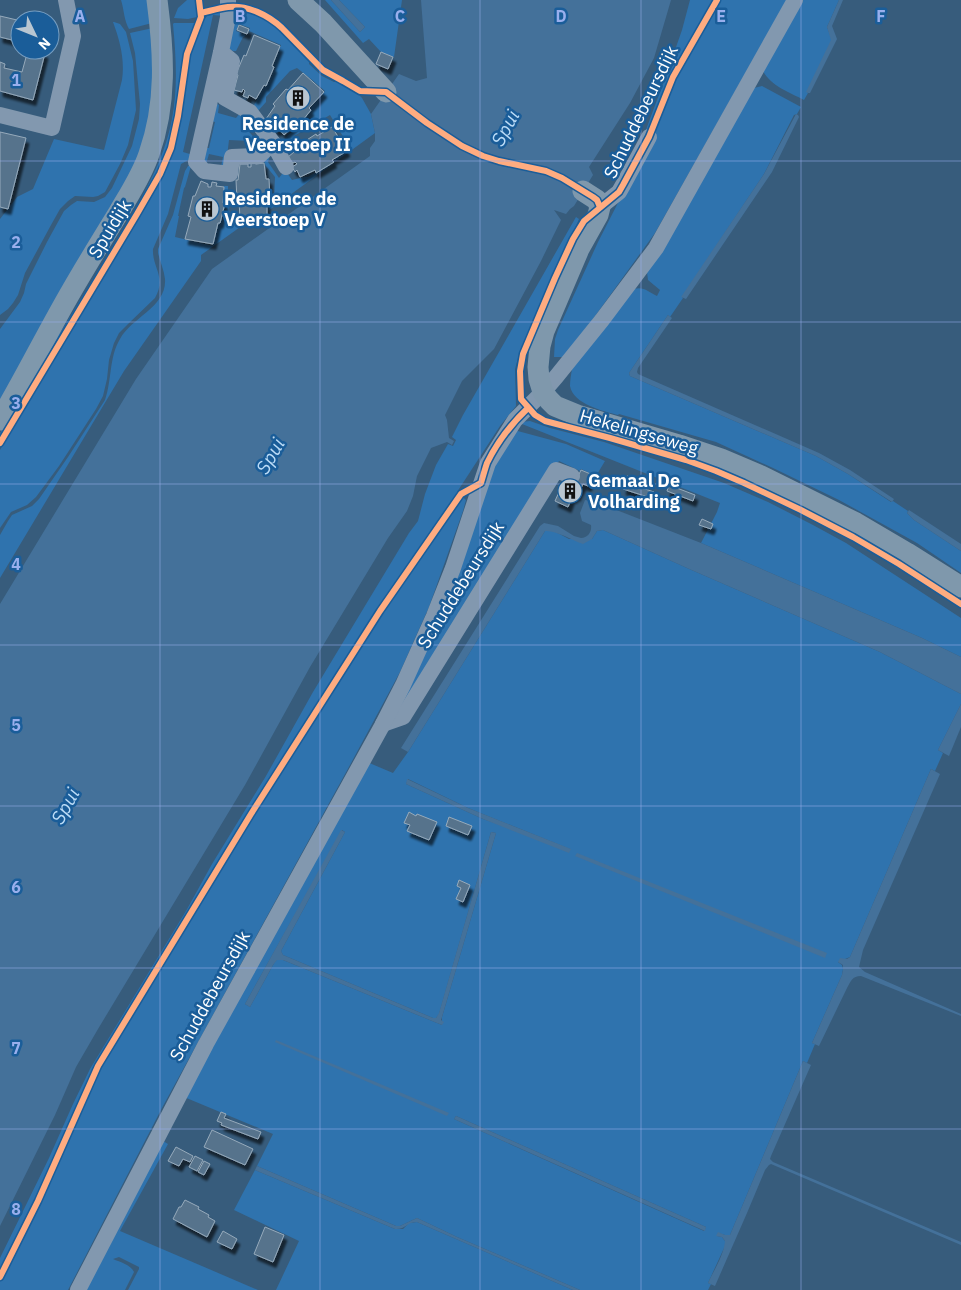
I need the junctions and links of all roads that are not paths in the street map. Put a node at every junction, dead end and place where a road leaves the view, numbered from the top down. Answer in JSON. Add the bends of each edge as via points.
{"nodes":[{"id":1,"x":66,"y":0,"type":"edge"},
{"id":2,"x":157,"y":0,"type":"edge"},
{"id":3,"x":228,"y":0,"type":"edge"},
{"id":4,"x":298,"y":0,"type":"edge"},
{"id":5,"x":795,"y":0,"type":"edge"},
{"id":6,"x":221,"y":52,"type":"junction"},
{"id":7,"x":386,"y":92,"type":"dead end"},
{"id":8,"x":0,"y":115,"type":"edge"},
{"id":9,"x":649,"y":137,"type":"dead end"},
{"id":10,"x":273,"y":143,"type":"junction"},
{"id":11,"x":286,"y":167,"type":"dead end"},
{"id":12,"x":583,"y":191,"type":"dead end"},
{"id":13,"x":600,"y":206,"type":"junction"},
{"id":14,"x":543,"y":392,"type":"junction"},
{"id":15,"x":0,"y":420,"type":"edge"},
{"id":16,"x":572,"y":476,"type":"dead end"},
{"id":17,"x":961,"y":587,"type":"edge"},
{"id":18,"x":383,"y":724,"type":"junction"},
{"id":19,"x":78,"y":1290,"type":"edge"}],
"edges":[{"from":1,"to":8,"type":"street","via":[[73,36],[52,128]]},
{"from":2,"to":15,"type":"main road","name":"Spuidijk","via":[[163,80],[158,121],[149,155]]},
{"from":3,"to":6,"type":"street"},
{"from":4,"to":7,"type":"main road"},
{"from":5,"to":14,"type":"street","via":[[656,248]]},
{"from":6,"to":10,"type":"street","via":[[232,61],[225,98],[250,112]]},
{"from":6,"to":10,"type":"street","via":[[196,162],[204,171],[230,174],[232,156],[259,156]]},
{"from":9,"to":13,"type":"street","name":"Schuddebeursdijk","via":[[619,192]]},
{"from":10,"to":11,"type":"street"},
{"from":12,"to":13,"type":"main road","via":[[597,200]]},
{"from":13,"to":14,"type":"main road","via":[[544,331],[538,367]]},
{"from":14,"to":17,"type":"main road","name":"Hekelingseweg","via":[[555,406],[567,412],[679,445],[761,476],[856,523]]},
{"from":14,"to":18,"type":"street","name":"Schuddebeursdijk","via":[[515,420],[488,463],[434,616]]},
{"from":16,"to":18,"type":"street","name":"Schuddebeursdijk","via":[[556,470],[403,717]]},
{"from":18,"to":19,"type":"street","name":"Schuddebeursdijk","via":[[206,1044]]}]}
